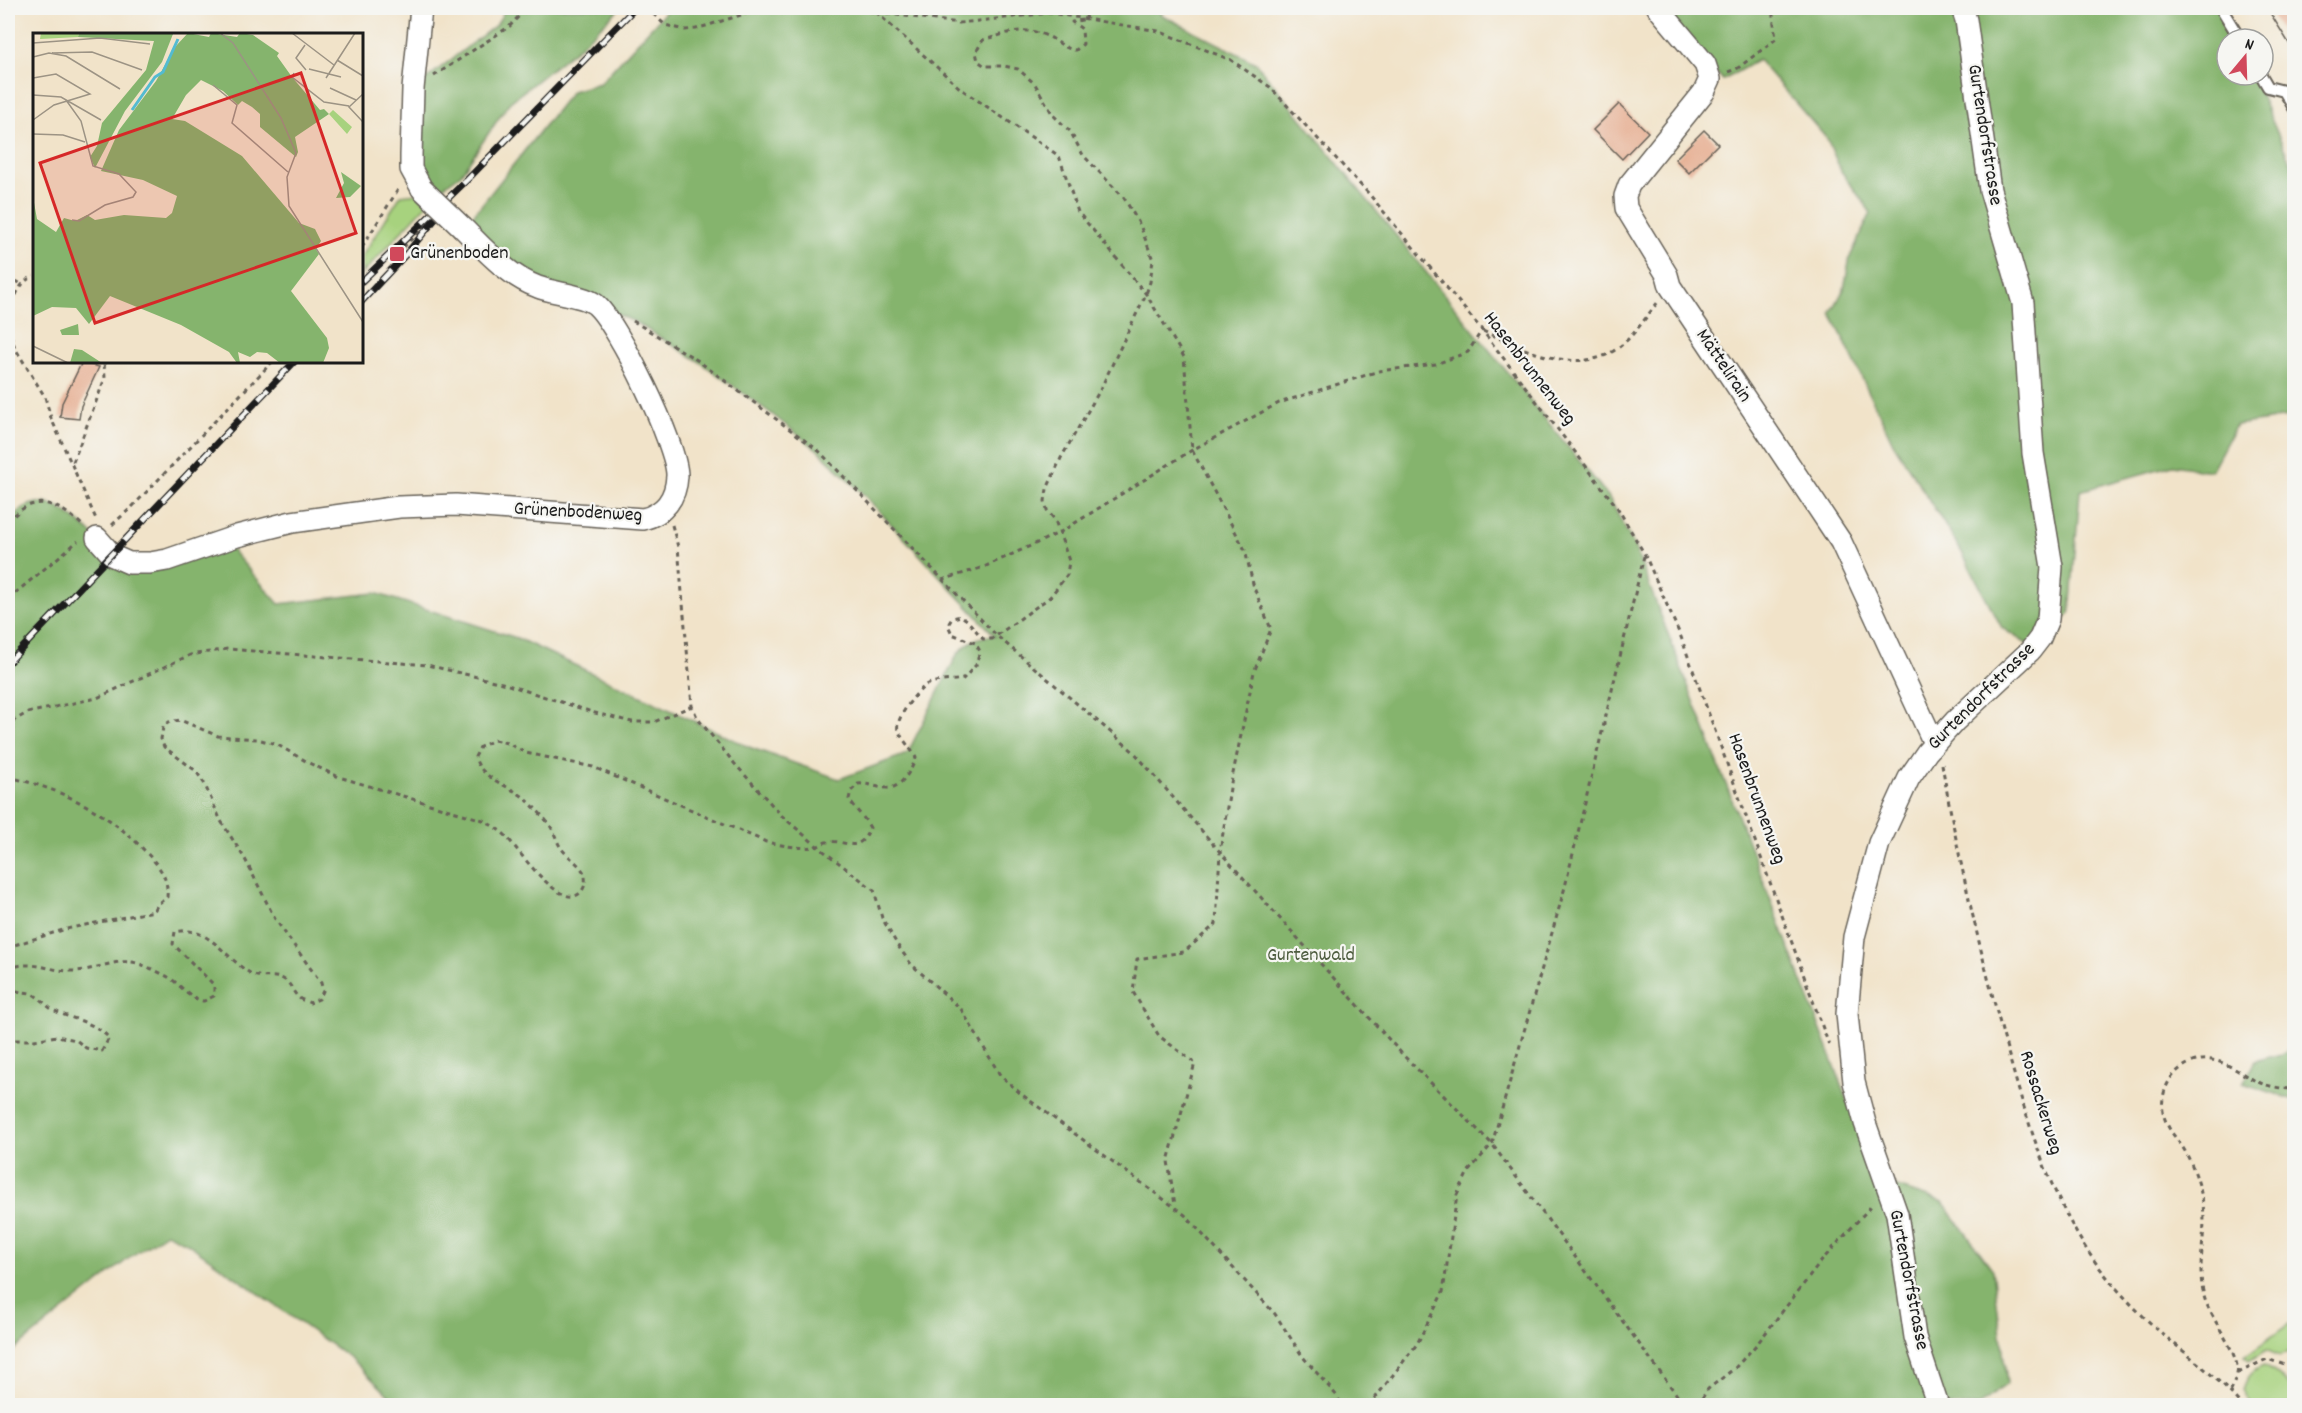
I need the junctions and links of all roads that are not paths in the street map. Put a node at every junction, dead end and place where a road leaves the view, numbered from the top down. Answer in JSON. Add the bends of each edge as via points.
{"nodes":[{"id":1,"x":421,"y":8,"type":"edge"},
{"id":2,"x":1658,"y":8,"type":"edge"},
{"id":3,"x":1962,"y":8,"type":"edge"},
{"id":4,"x":2221,"y":8,"type":"edge"},
{"id":5,"x":2233,"y":27,"type":"edge"},
{"id":6,"x":2268,"y":87,"type":"edge"},
{"id":7,"x":2295,"y":108,"type":"edge"},
{"id":8,"x":93,"y":535,"type":"road end"},
{"id":9,"x":1934,"y":743,"type":"junction"},
{"id":10,"x":1938,"y":1406,"type":"edge"}],
"edges":[{"from":1,"to":8,"type":"street","name":"Grünenbodenweg","bridge":true,"via":[[411,169],[422,189],[518,278],[594,304],[625,347],[669,443],[677,474],[667,507],[643,519],[456,505],[369,510],[277,526],[150,563],[129,563],[113,556]]},
{"from":2,"to":9,"type":"street","name":"Mättelirain","via":[[1705,64],[1710,79],[1704,92],[1629,185],[1626,208],[1670,286],[1840,542]]},
{"from":3,"to":9,"type":"street","name":"Gurtendorfstrasse","via":[[1990,190],[2023,303],[2033,453],[2052,567],[2048,619],[2040,638]]},
{"from":4,"to":5,"type":"lane"},
{"from":6,"to":7,"type":"lane","via":[[2284,90]]},
{"from":9,"to":10,"type":"street","name":"Gurtendorfstrasse","via":[[1909,778],[1879,843],[1854,937],[1847,1014],[1854,1082],[1897,1214],[1915,1337]]}]}
